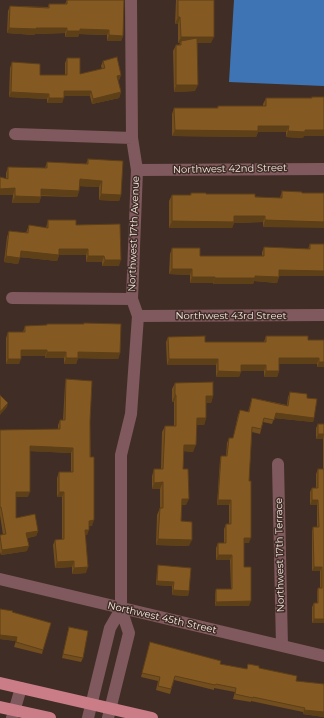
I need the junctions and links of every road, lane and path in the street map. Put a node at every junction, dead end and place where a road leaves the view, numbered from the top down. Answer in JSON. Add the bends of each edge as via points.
{"nodes":[{"id":1,"x":131,"y":0,"type":"edge"},
{"id":2,"x":15,"y":134,"type":"dead end"},
{"id":3,"x":132,"y":138,"type":"junction"},
{"id":4,"x":324,"y":168,"type":"edge"},
{"id":5,"x":136,"y":170,"type":"junction"},
{"id":6,"x":12,"y":298,"type":"dead end"},
{"id":7,"x":132,"y":299,"type":"junction"},
{"id":8,"x":138,"y":316,"type":"junction"},
{"id":9,"x":324,"y":316,"type":"edge"},
{"id":10,"x":278,"y":464,"type":"dead end"},
{"id":11,"x":0,"y":579,"type":"edge"},
{"id":12,"x":121,"y":609,"type":"junction"},
{"id":13,"x":282,"y":646,"type":"junction"},
{"id":14,"x":324,"y":656,"type":"edge"},
{"id":15,"x":0,"y":683,"type":"edge"},
{"id":16,"x":21,"y":688,"type":"junction"},
{"id":17,"x":92,"y":704,"type":"junction"},
{"id":18,"x":0,"y":706,"type":"edge"},
{"id":19,"x":109,"y":713,"type":"edge"},
{"id":20,"x":14,"y":714,"type":"edge"},
{"id":21,"x":50,"y":718,"type":"edge"},
{"id":22,"x":88,"y":718,"type":"edge"},
{"id":23,"x":152,"y":718,"type":"edge"}],
"edges":[{"from":1,"to":3,"type":"street","name":"Northwest 17th Avenue"},
{"from":2,"to":3,"type":"street"},
{"from":3,"to":5,"type":"street","name":"Northwest 17th Avenue"},
{"from":4,"to":5,"type":"street","name":"Northwest 42nd Street"},
{"from":5,"to":7,"type":"street","name":"Northwest 17th Avenue"},
{"from":6,"to":7,"type":"street"},
{"from":7,"to":8,"type":"street","name":"Northwest 17th Avenue"},
{"from":8,"to":9,"type":"street","name":"Northwest 43rd Street"},
{"from":8,"to":12,"type":"street","name":"Northwest 17th Avenue","via":[[131,414],[121,455]]},
{"from":10,"to":13,"type":"street","name":"Northwest 17th Terrace"},
{"from":11,"to":12,"type":"street","name":"Northwest 45th Street"},
{"from":12,"to":13,"type":"street","name":"Northwest 45th Street"},
{"from":12,"to":17,"type":"street","via":[[110,628]]},
{"from":12,"to":19,"type":"street","name":"Northwest 17th Avenue","via":[[129,633]]},
{"from":13,"to":14,"type":"street","name":"Northwest 45th Street"},
{"from":15,"to":16,"type":"main road"},
{"from":16,"to":17,"type":"main road"},
{"from":16,"to":20,"type":"street"},
{"from":17,"to":19,"type":"main road"},
{"from":17,"to":22,"type":"street"},
{"from":18,"to":20,"type":"main road"},
{"from":19,"to":23,"type":"main road"},
{"from":20,"to":21,"type":"main road"}]}
